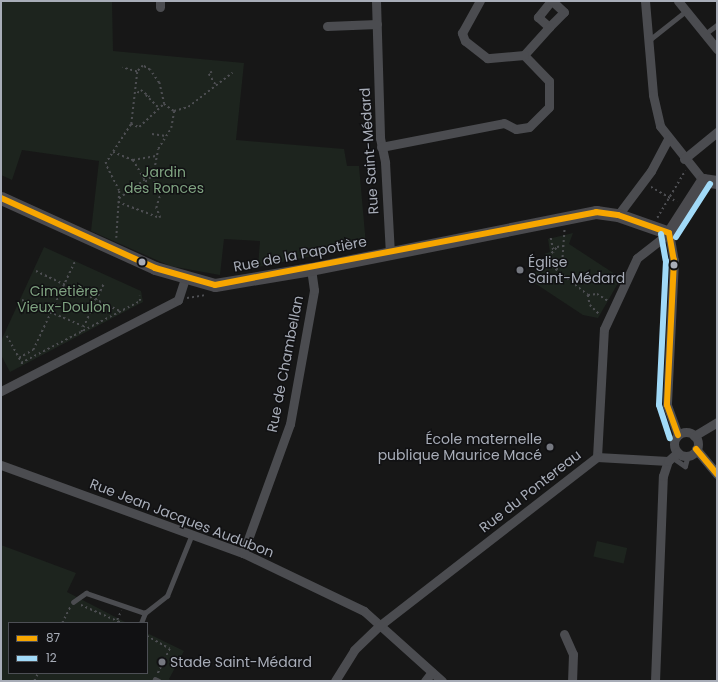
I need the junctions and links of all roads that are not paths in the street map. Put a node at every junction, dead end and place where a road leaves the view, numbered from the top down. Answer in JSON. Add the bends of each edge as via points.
{"nodes":[{"id":1,"x":376,"y":1,"type":"edge"},
{"id":2,"x":480,"y":1,"type":"edge"},
{"id":3,"x":552,"y":1,"type":"edge"},
{"id":4,"x":645,"y":1,"type":"edge"},
{"id":5,"x":678,"y":1,"type":"edge"},
{"id":6,"x":686,"y":11,"type":"junction"},
{"id":7,"x":377,"y":24,"type":"junction"},
{"id":8,"x":717,"y":25,"type":"edge"},
{"id":9,"x":327,"y":26,"type":"dead end"},
{"id":10,"x":549,"y":27,"type":"junction"},
{"id":11,"x":705,"y":34,"type":"junction"},
{"id":12,"x":648,"y":41,"type":"junction"},
{"id":13,"x":717,"y":49,"type":"edge"},
{"id":14,"x":524,"y":55,"type":"junction"},
{"id":15,"x":717,"y":132,"type":"edge"},
{"id":16,"x":668,"y":140,"type":"junction"},
{"id":17,"x":381,"y":147,"type":"junction"},
{"id":18,"x":687,"y":162,"type":"junction"},
{"id":19,"x":704,"y":180,"type":"junction"},
{"id":20,"x":717,"y":182,"type":"edge"},
{"id":21,"x":1,"y":198,"type":"edge"},
{"id":22,"x":618,"y":215,"type":"junction"},
{"id":23,"x":669,"y":232,"type":"junction"},
{"id":24,"x":390,"y":253,"type":"junction"},
{"id":25,"x":311,"y":269,"type":"junction"},
{"id":26,"x":185,"y":279,"type":"junction"},
{"id":27,"x":1,"y":392,"type":"edge"},
{"id":28,"x":717,"y":422,"type":"edge"},
{"id":29,"x":678,"y":435,"type":"junction"},
{"id":30,"x":694,"y":436,"type":"junction"},
{"id":31,"x":696,"y":449,"type":"junction"},
{"id":32,"x":672,"y":456,"type":"junction"},
{"id":33,"x":597,"y":457,"type":"junction"},
{"id":34,"x":1,"y":465,"type":"edge"},
{"id":35,"x":717,"y":474,"type":"edge"},
{"id":36,"x":192,"y":534,"type":"junction"},
{"id":37,"x":243,"y":553,"type":"junction"},
{"id":38,"x":73,"y":602,"type":"road end"},
{"id":39,"x":145,"y":613,"type":"junction"},
{"id":40,"x":141,"y":622,"type":"edge"},
{"id":41,"x":379,"y":626,"type":"junction"},
{"id":42,"x":564,"y":634,"type":"dead end"},
{"id":43,"x":432,"y":672,"type":"junction"},
{"id":44,"x":334,"y":681,"type":"edge"},
{"id":45,"x":425,"y":681,"type":"edge"},
{"id":46,"x":442,"y":681,"type":"edge"},
{"id":47,"x":572,"y":681,"type":"edge"},
{"id":48,"x":655,"y":681,"type":"edge"}],
"edges":[{"from":1,"to":7,"type":"street","name":"Rue Saint-Médard"},
{"from":2,"to":14,"type":"street","via":[[462,32],[465,41],[487,58]]},
{"from":3,"to":10,"type":"street","via":[[538,17]]},
{"from":3,"to":10,"type":"street","via":[[564,12]]},
{"from":4,"to":12,"type":"street"},
{"from":5,"to":6,"type":"street"},
{"from":6,"to":11,"type":"street"},
{"from":6,"to":12,"type":"lane"},
{"from":7,"to":9,"type":"street"},
{"from":7,"to":17,"type":"street","name":"Rue Saint-Médard"},
{"from":8,"to":11,"type":"lane"},
{"from":10,"to":14,"type":"street"},
{"from":11,"to":13,"type":"street"},
{"from":12,"to":16,"type":"street","via":[[653,96],[660,126]]},
{"from":14,"to":17,"type":"street","via":[[549,81],[549,107],[529,127],[516,129],[504,123]]},
{"from":15,"to":18,"type":"street"},
{"from":16,"to":18,"type":"street"},
{"from":16,"to":22,"type":"street","via":[[644,182]]},
{"from":17,"to":24,"type":"street","name":"Rue Saint-Médard"},
{"from":18,"to":19,"type":"street"},
{"from":19,"to":20,"type":"street"},
{"from":19,"to":23,"type":"street"},
{"from":21,"to":26,"type":"street","name":"Rue de la Papotière"},
{"from":22,"to":23,"type":"street","name":"Rue de la Papotière"},
{"from":22,"to":24,"type":"street","name":"Rue de la Papotière","via":[[596,212]]},
{"from":23,"to":29,"type":"street","via":[[674,260],[667,405]]},
{"from":23,"to":33,"type":"street","name":"Rue du Pontereau","via":[[637,258],[604,329]]},
{"from":24,"to":25,"type":"street","name":"Rue de la Papotière"},
{"from":25,"to":26,"type":"street","name":"Rue de la Papotière","via":[[214,285]]},
{"from":25,"to":37,"type":"street","name":"Rue de Chambellan","via":[[314,290],[290,424]]},
{"from":26,"to":27,"type":"street","via":[[178,300]]},
{"from":28,"to":30,"type":"street"},
{"from":29,"to":30,"type":"street","via":[[686,432]]},
{"from":29,"to":32,"type":"street"},
{"from":30,"to":31,"type":"street"},
{"from":31,"to":32,"type":"street","via":[[688,455]]},
{"from":31,"to":35,"type":"street"},
{"from":32,"to":33,"type":"street"},
{"from":32,"to":48,"type":"street","via":[[663,476]]},
{"from":33,"to":41,"type":"street","name":"Rue du Pontereau"},
{"from":34,"to":36,"type":"street","name":"Rue Jean Jacques Audubon"},
{"from":36,"to":37,"type":"street","name":"Rue Jean Jacques Audubon"},
{"from":36,"to":39,"type":"lane","via":[[167,596]]},
{"from":37,"to":41,"type":"street","name":"Rue Jean Jacques Audubon","via":[[364,611]]},
{"from":38,"to":39,"type":"lane","via":[[86,593]]},
{"from":39,"to":40,"type":"lane"},
{"from":41,"to":43,"type":"street","name":"Rue Jean Jacques Audubon"},
{"from":41,"to":44,"type":"street","name":"Rue du Pontereau","via":[[354,650]]},
{"from":42,"to":47,"type":"street","via":[[573,654]]},
{"from":43,"to":45,"type":"street"},
{"from":43,"to":46,"type":"street","name":"Rue Jean Jacques Audubon"}]}
